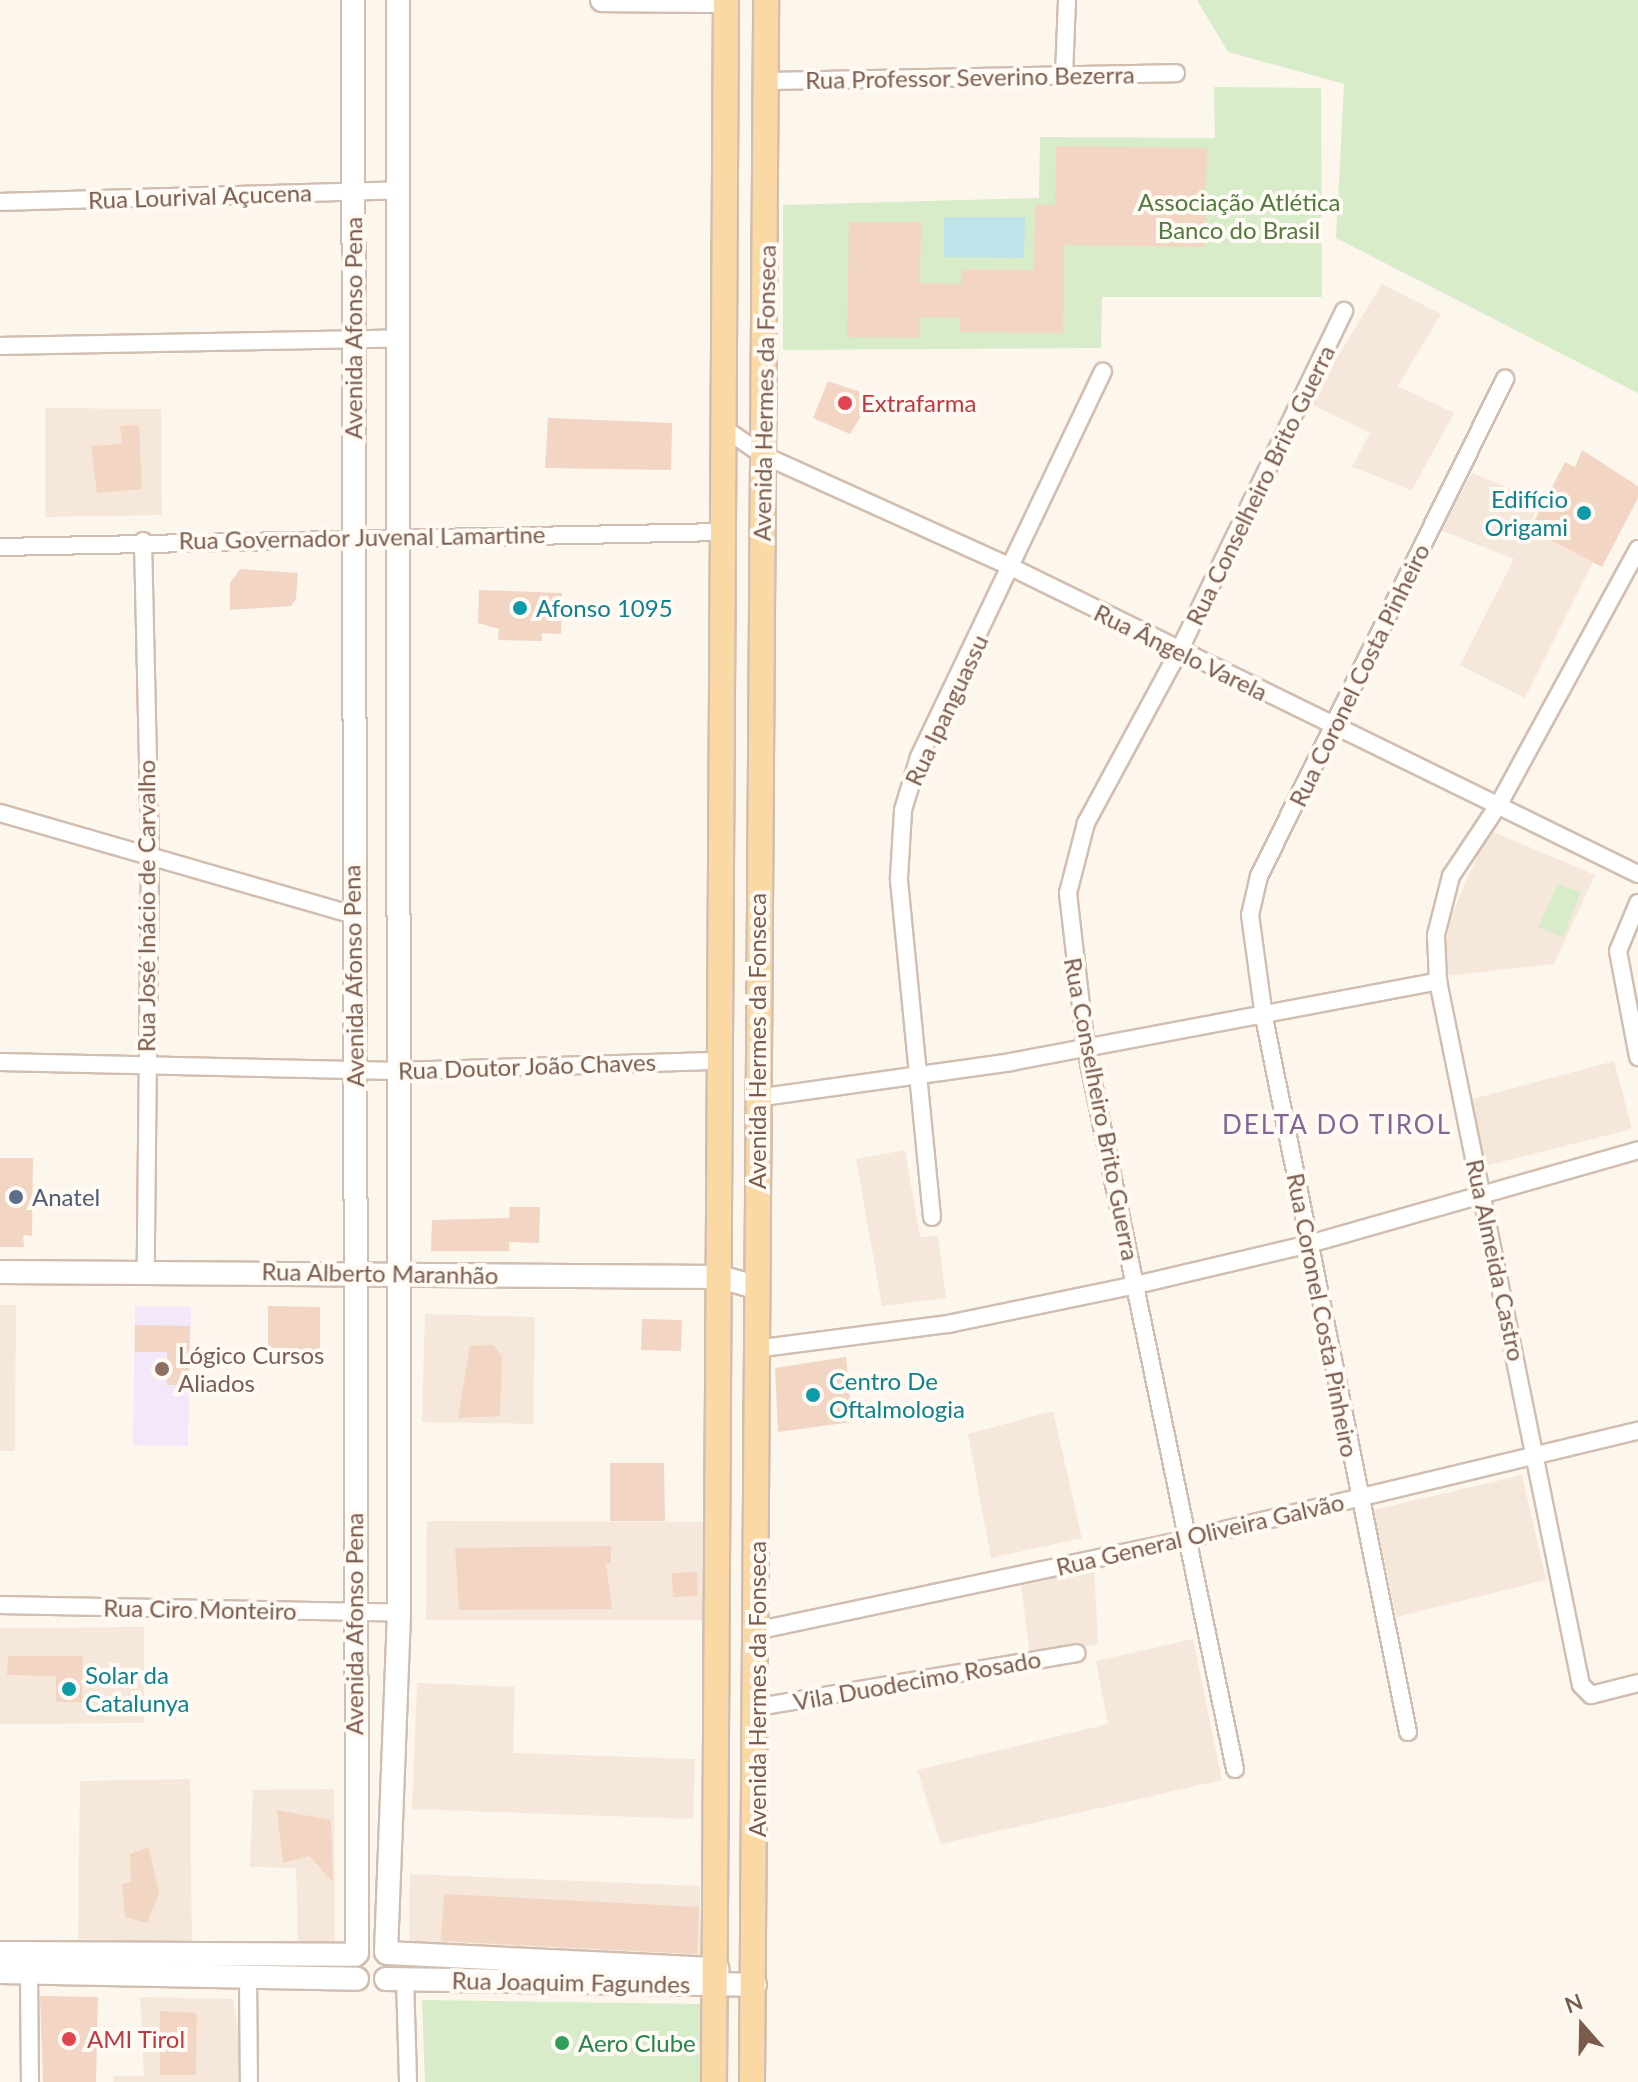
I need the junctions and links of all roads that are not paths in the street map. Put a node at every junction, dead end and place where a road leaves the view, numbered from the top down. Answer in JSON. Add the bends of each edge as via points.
{"nodes":[{"id":1,"x":353,"y":0,"type":"edge"},
{"id":2,"x":398,"y":0,"type":"edge"},
{"id":3,"x":602,"y":0,"type":"edge"},
{"id":4,"x":766,"y":0,"type":"edge"},
{"id":5,"x":1067,"y":0,"type":"edge"},
{"id":6,"x":726,"y":1,"type":"edge"},
{"id":7,"x":1176,"y":73,"type":"dead end"},
{"id":8,"x":1064,"y":75,"type":"junction"},
{"id":9,"x":765,"y":81,"type":"junction"},
{"id":10,"x":400,"y":190,"type":"junction"},
{"id":11,"x":352,"y":191,"type":"junction"},
{"id":12,"x":0,"y":202,"type":"edge"},
{"id":13,"x":1344,"y":311,"type":"dead end"},
{"id":14,"x":401,"y":338,"type":"junction"},
{"id":15,"x":353,"y":339,"type":"junction"},
{"id":16,"x":0,"y":346,"type":"edge"},
{"id":17,"x":1103,"y":372,"type":"dead end"},
{"id":18,"x":1505,"y":379,"type":"dead end"},
{"id":19,"x":725,"y":429,"type":"junction"},
{"id":20,"x":763,"y":455,"type":"junction"},
{"id":21,"x":723,"y":532,"type":"junction"},
{"id":22,"x":399,"y":536,"type":"junction"},
{"id":23,"x":353,"y":537,"type":"junction"},
{"id":24,"x":143,"y":541,"type":"junction"},
{"id":25,"x":0,"y":547,"type":"edge"},
{"id":26,"x":1638,"y":549,"type":"edge"},
{"id":27,"x":1013,"y":568,"type":"junction"},
{"id":28,"x":1179,"y":651,"type":"junction"},
{"id":29,"x":1334,"y":726,"type":"junction"},
{"id":30,"x":1499,"y":804,"type":"junction"},
{"id":31,"x":0,"y":813,"type":"edge"},
{"id":32,"x":150,"y":857,"type":"junction"},
{"id":33,"x":1638,"y":874,"type":"edge"},
{"id":34,"x":1638,"y":903,"type":"edge"},
{"id":35,"x":351,"y":914,"type":"junction"},
{"id":36,"x":1438,"y":981,"type":"junction"},
{"id":37,"x":1264,"y":1017,"type":"junction"},
{"id":38,"x":1086,"y":1049,"type":"junction"},
{"id":39,"x":1638,"y":1057,"type":"edge"},
{"id":40,"x":719,"y":1061,"type":"junction"},
{"id":41,"x":0,"y":1062,"type":"edge"},
{"id":42,"x":145,"y":1068,"type":"junction"},
{"id":43,"x":354,"y":1069,"type":"junction"},
{"id":44,"x":396,"y":1071,"type":"junction"},
{"id":45,"x":918,"y":1077,"type":"junction"},
{"id":46,"x":756,"y":1098,"type":"junction"},
{"id":47,"x":1638,"y":1150,"type":"edge"},
{"id":48,"x":1482,"y":1191,"type":"junction"},
{"id":49,"x":932,"y":1217,"type":"dead end"},
{"id":50,"x":1309,"y":1244,"type":"junction"},
{"id":51,"x":146,"y":1271,"type":"junction"},
{"id":52,"x":394,"y":1271,"type":"junction"},
{"id":53,"x":0,"y":1272,"type":"edge"},
{"id":54,"x":357,"y":1272,"type":"junction"},
{"id":55,"x":720,"y":1277,"type":"junction"},
{"id":56,"x":1136,"y":1285,"type":"junction"},
{"id":57,"x":756,"y":1287,"type":"junction"},
{"id":58,"x":755,"y":1349,"type":"junction"},
{"id":59,"x":1638,"y":1431,"type":"edge"},
{"id":60,"x":1536,"y":1454,"type":"junction"},
{"id":61,"x":1360,"y":1497,"type":"junction"},
{"id":62,"x":1187,"y":1539,"type":"junction"},
{"id":63,"x":0,"y":1605,"type":"edge"},
{"id":64,"x":352,"y":1611,"type":"junction"},
{"id":65,"x":399,"y":1613,"type":"junction"},
{"id":66,"x":760,"y":1630,"type":"junction"},
{"id":67,"x":1076,"y":1653,"type":"dead end"},
{"id":68,"x":1638,"y":1683,"type":"edge"},
{"id":69,"x":758,"y":1707,"type":"junction"},
{"id":70,"x":1408,"y":1732,"type":"dead end"},
{"id":71,"x":1235,"y":1769,"type":"dead end"},
{"id":72,"x":386,"y":1952,"type":"junction"},
{"id":73,"x":0,"y":1953,"type":"edge"},
{"id":74,"x":356,"y":1954,"type":"junction"},
{"id":75,"x":0,"y":1972,"type":"edge"},
{"id":76,"x":29,"y":1972,"type":"junction"},
{"id":77,"x":248,"y":1975,"type":"junction"},
{"id":78,"x":718,"y":1976,"type":"junction"},
{"id":79,"x":357,"y":1979,"type":"junction"},
{"id":80,"x":396,"y":1979,"type":"junction"},
{"id":81,"x":755,"y":1985,"type":"junction"},
{"id":82,"x":714,"y":2073,"type":"edge"},
{"id":83,"x":752,"y":2073,"type":"edge"},
{"id":84,"x":30,"y":2082,"type":"edge"},
{"id":85,"x":249,"y":2082,"type":"edge"},
{"id":86,"x":408,"y":2082,"type":"edge"}],
"edges":[{"from":1,"to":11,"type":"main road","name":"Avenida Afonso Pena"},
{"from":2,"to":10,"type":"main road","name":"Avenida Afonso Pena"},
{"from":3,"to":6,"type":"main road"},
{"from":4,"to":9,"type":"main road","name":"Avenida Hermes da Fonseca"},
{"from":5,"to":8,"type":"street"},
{"from":6,"to":19,"type":"main road","name":"Avenida Hermes da Fonseca"},
{"from":7,"to":8,"type":"street","name":"Rua Professor Severino Bezerra"},
{"from":8,"to":9,"type":"street","name":"Rua Professor Severino Bezerra"},
{"from":9,"to":20,"type":"main road","name":"Avenida Hermes da Fonseca"},
{"from":10,"to":11,"type":"street","name":"Rua Lourival Açucena"},
{"from":10,"to":14,"type":"main road","name":"Avenida Afonso Pena"},
{"from":11,"to":12,"type":"street","name":"Rua Lourival Açucena"},
{"from":11,"to":15,"type":"main road","name":"Avenida Afonso Pena"},
{"from":13,"to":28,"type":"street","name":"Rua Conselheiro Brito Guerra"},
{"from":14,"to":15,"type":"street"},
{"from":14,"to":22,"type":"main road","name":"Avenida Afonso Pena"},
{"from":15,"to":16,"type":"street"},
{"from":15,"to":23,"type":"main road","name":"Avenida Afonso Pena"},
{"from":17,"to":27,"type":"street","name":"Rua Ipanguassu"},
{"from":18,"to":29,"type":"street","name":"Rua Coronel Costa Pinheiro"},
{"from":19,"to":20,"type":"street","name":"Rua Ângelo Varela"},
{"from":19,"to":21,"type":"main road","name":"Avenida Hermes da Fonseca"},
{"from":20,"to":27,"type":"street","name":"Rua Ângelo Varela"},
{"from":20,"to":46,"type":"main road","name":"Avenida Hermes da Fonseca"},
{"from":21,"to":22,"type":"street","name":"Rua Governador Juvenal Lamartine"},
{"from":21,"to":40,"type":"main road","name":"Avenida Hermes da Fonseca"},
{"from":22,"to":23,"type":"street","name":"Rua Governador Juvenal Lamartine"},
{"from":22,"to":44,"type":"main road","name":"Avenida Afonso Pena"},
{"from":23,"to":24,"type":"street","name":"Rua Governador Juvenal Lamartine"},
{"from":23,"to":35,"type":"main road","name":"Avenida Afonso Pena"},
{"from":24,"to":25,"type":"street","name":"Rua Governador Juvenal Lamartine"},
{"from":24,"to":32,"type":"street","name":"Rua José Inácio de Carvalho"},
{"from":26,"to":30,"type":"street","name":"Rua Almeida Castro"},
{"from":27,"to":28,"type":"street","name":"Rua Ângelo Varela"},
{"from":27,"to":45,"type":"street","name":"Rua Ipanguassu","via":[[919,757],[903,810],[899,878]]},
{"from":28,"to":29,"type":"street","name":"Rua Ângelo Varela"},
{"from":28,"to":38,"type":"street","name":"Rua Conselheiro Brito Guerra","via":[[1086,823],[1074,860],[1069,930]]},
{"from":29,"to":30,"type":"street","name":"Rua Ângelo Varela"},
{"from":29,"to":37,"type":"street","name":"Rua Coronel Costa Pinheiro","via":[[1253,896]]},
{"from":30,"to":33,"type":"street","name":"Rua Ângelo Varela"},
{"from":30,"to":36,"type":"street","name":"Rua Almeida Castro","via":[[1451,876],[1439,906]]},
{"from":31,"to":32,"type":"street"},
{"from":32,"to":35,"type":"street"},
{"from":32,"to":42,"type":"street","name":"Rua José Inácio de Carvalho"},
{"from":34,"to":39,"type":"street","via":[[1622,933],[1618,971]]},
{"from":35,"to":43,"type":"main road","name":"Avenida Afonso Pena"},
{"from":36,"to":37,"type":"street"},
{"from":36,"to":48,"type":"street","name":"Rua Almeida Castro"},
{"from":37,"to":38,"type":"street"},
{"from":37,"to":50,"type":"street","name":"Rua Coronel Costa Pinheiro"},
{"from":38,"to":45,"type":"street"},
{"from":38,"to":56,"type":"street","name":"Rua Conselheiro Brito Guerra"},
{"from":40,"to":44,"type":"street","name":"Rua Doutor João Chaves"},
{"from":40,"to":55,"type":"main road","name":"Avenida Hermes da Fonseca"},
{"from":41,"to":42,"type":"street","name":"Rua Doutor João Chaves"},
{"from":42,"to":43,"type":"street","name":"Rua Doutor João Chaves"},
{"from":42,"to":51,"type":"street","name":"Rua José Inácio de Carvalho"},
{"from":43,"to":44,"type":"street","name":"Rua Doutor João Chaves"},
{"from":43,"to":54,"type":"main road","name":"Avenida Afonso Pena"},
{"from":44,"to":52,"type":"main road","name":"Avenida Afonso Pena"},
{"from":45,"to":46,"type":"street"},
{"from":45,"to":49,"type":"street","name":"Rua Ipanguassu"},
{"from":46,"to":57,"type":"main road","name":"Avenida Hermes da Fonseca"},
{"from":47,"to":48,"type":"street"},
{"from":48,"to":50,"type":"street"},
{"from":48,"to":60,"type":"street","name":"Rua Almeida Castro"},
{"from":50,"to":56,"type":"street"},
{"from":50,"to":61,"type":"street","name":"Rua Coronel Costa Pinheiro"},
{"from":51,"to":53,"type":"main road","name":"Rua Alberto Maranhão"},
{"from":51,"to":54,"type":"main road","name":"Rua Alberto Maranhão"},
{"from":52,"to":54,"type":"main road","name":"Rua Alberto Maranhão"},
{"from":52,"to":55,"type":"main road","name":"Rua Alberto Maranhão"},
{"from":52,"to":65,"type":"main road","name":"Avenida Afonso Pena"},
{"from":54,"to":64,"type":"main road","name":"Avenida Afonso Pena"},
{"from":55,"to":57,"type":"main road","name":"Rua Alberto Maranhão"},
{"from":55,"to":78,"type":"main road","name":"Avenida Hermes da Fonseca"},
{"from":56,"to":58,"type":"street","via":[[948,1324]]},
{"from":56,"to":62,"type":"street","name":"Rua Conselheiro Brito Guerra"},
{"from":57,"to":58,"type":"main road","name":"Avenida Hermes da Fonseca"},
{"from":58,"to":66,"type":"main road","name":"Avenida Hermes da Fonseca"},
{"from":59,"to":60,"type":"street","name":"Rua General Oliveira Galvão"},
{"from":60,"to":61,"type":"street","name":"Rua General Oliveira Galvão"},
{"from":60,"to":68,"type":"street","name":"Rua Almeida Castro","via":[[1581,1685],[1591,1695]]},
{"from":61,"to":62,"type":"street","name":"Rua General Oliveira Galvão"},
{"from":61,"to":70,"type":"street","name":"Rua Coronel Costa Pinheiro"},
{"from":62,"to":66,"type":"street","name":"Rua General Oliveira Galvão"},
{"from":62,"to":71,"type":"street","name":"Rua Conselheiro Brito Guerra"},
{"from":63,"to":64,"type":"street","name":"Rua Ciro Monteiro"},
{"from":64,"to":65,"type":"street","name":"Rua Ciro Monteiro"},
{"from":64,"to":74,"type":"main road","name":"Avenida Afonso Pena"},
{"from":65,"to":72,"type":"main road","name":"Avenida Afonso Pena"},
{"from":66,"to":69,"type":"main road","name":"Avenida Hermes da Fonseca"},
{"from":67,"to":69,"type":"street","name":"Vila Duodecimo Rosado"},
{"from":69,"to":81,"type":"main road","name":"Avenida Hermes da Fonseca"},
{"from":72,"to":74,"type":"main road","name":"Rua Joaquim Fagundes","via":[[375,1946]]},
{"from":72,"to":78,"type":"main road","name":"Rua Joaquim Fagundes"},
{"from":72,"to":80,"type":"main road","name":"Avenida Afonso Pena"},
{"from":73,"to":74,"type":"main road"},
{"from":74,"to":79,"type":"main road","name":"Avenida Afonso Pena"},
{"from":75,"to":76,"type":"main road"},
{"from":76,"to":77,"type":"main road"},
{"from":76,"to":84,"type":"street"},
{"from":77,"to":79,"type":"main road"},
{"from":77,"to":85,"type":"street"},
{"from":78,"to":80,"type":"main road","name":"Rua Joaquim Fagundes"},
{"from":78,"to":81,"type":"main road","name":"Rua Joaquim Fagundes"},
{"from":78,"to":82,"type":"main road","name":"Avenida Hermes da Fonseca"},
{"from":79,"to":80,"type":"main road","name":"Rua Joaquim Fagundes","via":[[375,1985]]},
{"from":80,"to":86,"type":"street"},
{"from":81,"to":83,"type":"main road","name":"Avenida Hermes da Fonseca"},
{"from":82,"to":83,"type":"main road","via":[[737,2058]]}]}
